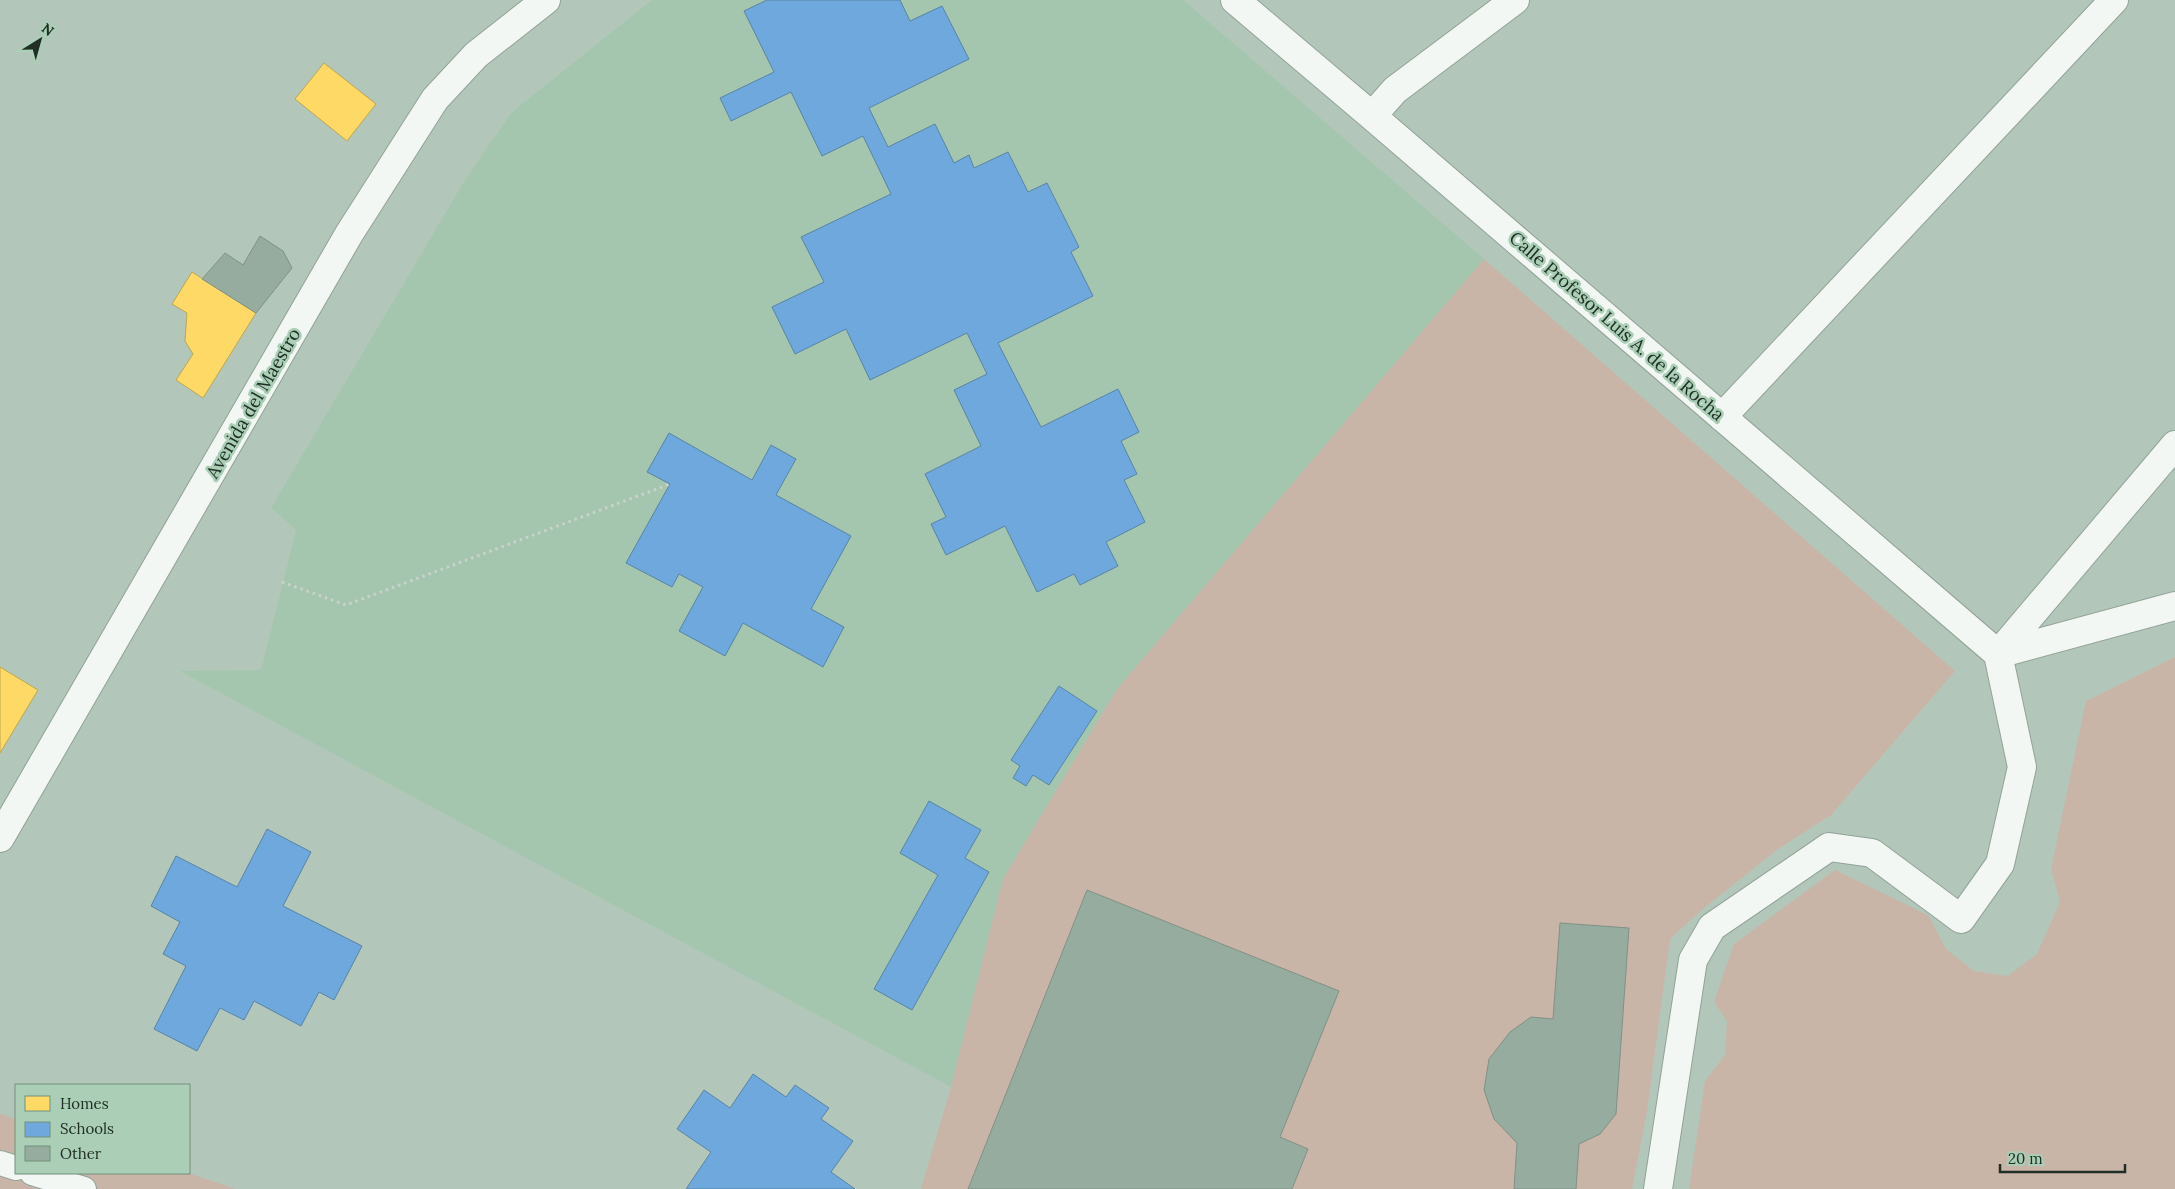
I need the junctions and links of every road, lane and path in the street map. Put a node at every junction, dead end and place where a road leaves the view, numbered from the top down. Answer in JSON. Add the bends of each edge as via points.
{"nodes":[{"id":1,"x":546,"y":0,"type":"edge"},
{"id":2,"x":1235,"y":0,"type":"edge"},
{"id":3,"x":1515,"y":0,"type":"edge"},
{"id":4,"x":2114,"y":0,"type":"edge"},
{"id":5,"x":1372,"y":116,"type":"junction"},
{"id":6,"x":1722,"y":417,"type":"junction"},
{"id":7,"x":2175,"y":445,"type":"edge"},
{"id":8,"x":670,"y":484,"type":"dead end"},
{"id":9,"x":282,"y":582,"type":"dead end"},
{"id":10,"x":2175,"y":606,"type":"edge"},
{"id":11,"x":1998,"y":654,"type":"junction"},
{"id":12,"x":0,"y":838,"type":"edge"},
{"id":13,"x":0,"y":1163,"type":"edge"},
{"id":14,"x":15,"y":1168,"type":"edge"},
{"id":15,"x":35,"y":1174,"type":"edge"},
{"id":16,"x":84,"y":1189,"type":"edge"},
{"id":17,"x":1658,"y":1189,"type":"edge"}],
"edges":[{"from":1,"to":12,"type":"street","name":"Avenida del Maestro","via":[[476,55],[435,99],[349,234]]},
{"from":2,"to":5,"type":"street","name":"Calle Profesor Luis A. de la Rocha"},
{"from":3,"to":5,"type":"street","via":[[1395,90]]},
{"from":4,"to":6,"type":"street"},
{"from":5,"to":6,"type":"street","name":"Calle Profesor Luis A. de la Rocha"},
{"from":6,"to":11,"type":"street","name":"Calle Profesor Luis A. de la Rocha"},
{"from":7,"to":11,"type":"street"},
{"from":8,"to":9,"type":"path","via":[[346,605]]},
{"from":10,"to":11,"type":"street"},
{"from":11,"to":17,"type":"street","via":[[2022,767],[2000,864],[1961,919],[1872,853],[1828,846],[1712,927],[1693,960]]},
{"from":13,"to":14,"type":"lane"},
{"from":15,"to":16,"type":"lane"}]}
